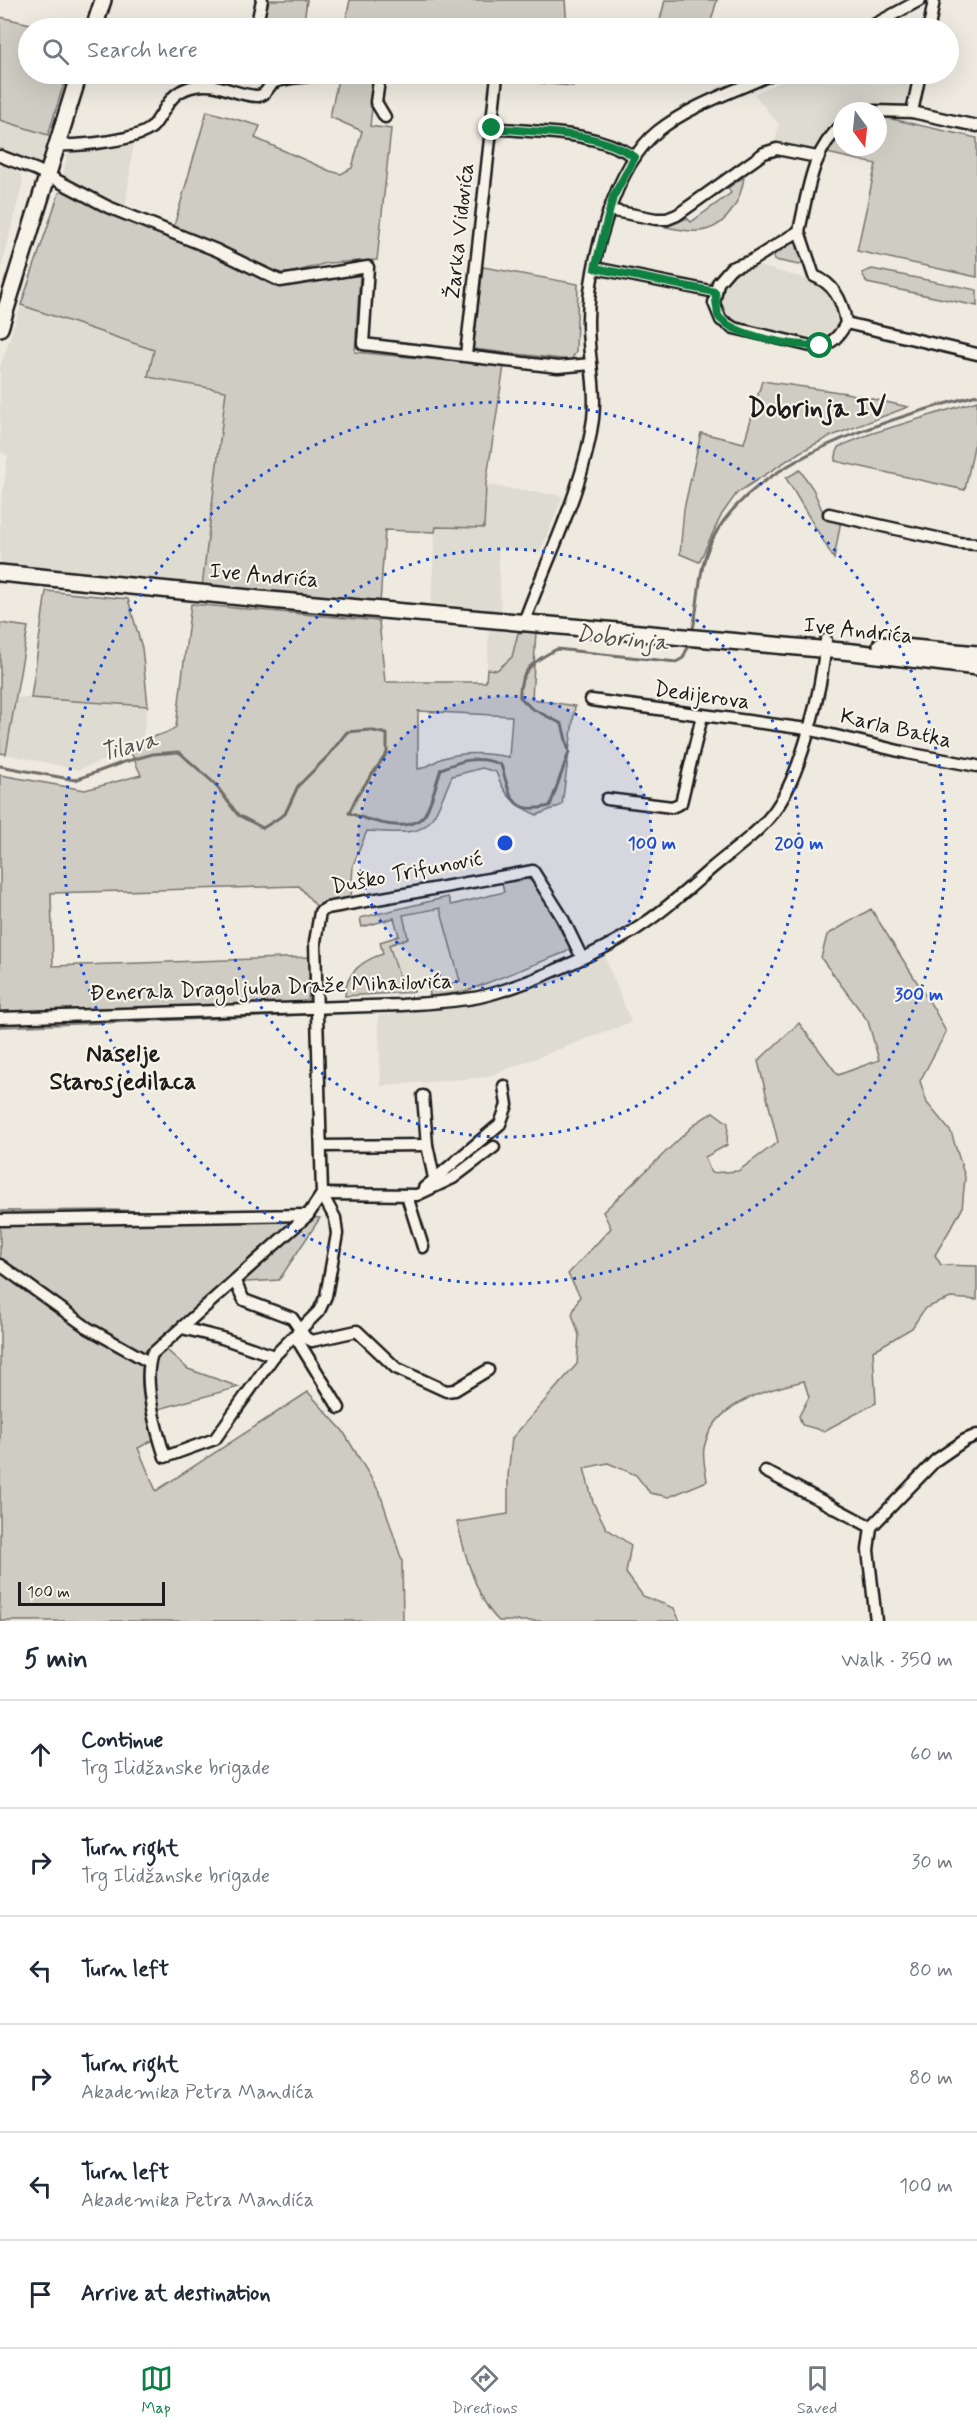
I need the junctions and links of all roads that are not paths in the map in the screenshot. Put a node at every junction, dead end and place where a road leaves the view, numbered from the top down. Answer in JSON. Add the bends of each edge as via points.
{"nodes":[{"id":1,"x":103,"y":0,"type":"edge"},
{"id":2,"x":262,"y":0,"type":"edge"},
{"id":3,"x":920,"y":0,"type":"edge"},
{"id":4,"x":934,"y":0,"type":"edge"},
{"id":5,"x":97,"y":18,"type":"edge"},
{"id":6,"x":258,"y":18,"type":"edge"},
{"id":7,"x":887,"y":18,"type":"edge"},
{"id":8,"x":931,"y":18,"type":"edge"},
{"id":9,"x":76,"y":84,"type":"edge"},
{"id":10,"x":214,"y":84,"type":"edge"},
{"id":11,"x":214,"y":84,"type":"edge"},
{"id":12,"x":273,"y":84,"type":"edge"},
{"id":13,"x":379,"y":84,"type":"edge"},
{"id":14,"x":496,"y":84,"type":"edge"},
{"id":15,"x":751,"y":84,"type":"edge"},
{"id":16,"x":918,"y":84,"type":"edge"},
{"id":17,"x":887,"y":111,"type":"edge"},
{"id":18,"x":912,"y":112,"type":"junction"},
{"id":19,"x":385,"y":117,"type":"dead end"},
{"id":20,"x":977,"y":126,"type":"edge"},
{"id":21,"x":492,"y":128,"type":"junction"},
{"id":22,"x":833,"y":133,"type":"edge"},
{"id":23,"x":56,"y":145,"type":"junction"},
{"id":24,"x":0,"y":156,"type":"edge"},
{"id":25,"x":635,"y":157,"type":"junction"},
{"id":26,"x":817,"y":157,"type":"junction"},
{"id":27,"x":49,"y":177,"type":"junction"},
{"id":28,"x":609,"y":210,"type":"junction"},
{"id":29,"x":799,"y":231,"type":"junction"},
{"id":30,"x":595,"y":268,"type":"junction"},
{"id":31,"x":715,"y":292,"type":"junction"},
{"id":32,"x":846,"y":323,"type":"junction"},
{"id":33,"x":0,"y":328,"type":"edge"},
{"id":34,"x":977,"y":354,"type":"edge"},
{"id":35,"x":466,"y":355,"type":"junction"},
{"id":36,"x":591,"y":364,"type":"junction"},
{"id":37,"x":829,"y":514,"type":"dead end"},
{"id":38,"x":977,"y":544,"type":"edge"},
{"id":39,"x":0,"y":573,"type":"edge"},
{"id":40,"x":524,"y":621,"type":"junction"},
{"id":41,"x":826,"y":645,"type":"junction"},
{"id":42,"x":977,"y":654,"type":"edge"},
{"id":43,"x":977,"y":667,"type":"edge"},
{"id":44,"x":591,"y":700,"type":"dead end"},
{"id":45,"x":702,"y":716,"type":"junction"},
{"id":46,"x":807,"y":729,"type":"junction"},
{"id":47,"x":977,"y":766,"type":"edge"},
{"id":48,"x":607,"y":799,"type":"dead end"},
{"id":49,"x":581,"y":956,"type":"junction"},
{"id":50,"x":317,"y":1007,"type":"junction"},
{"id":51,"x":0,"y":1018,"type":"edge"},
{"id":52,"x":504,"y":1086,"type":"dead end"},
{"id":53,"x":423,"y":1096,"type":"dead end"},
{"id":54,"x":427,"y":1144,"type":"junction"},
{"id":55,"x":322,"y":1146,"type":"junction"},
{"id":56,"x":494,"y":1147,"type":"dead end"},
{"id":57,"x":434,"y":1178,"type":"junction"},
{"id":58,"x":322,"y":1194,"type":"junction"},
{"id":59,"x":412,"y":1196,"type":"junction"},
{"id":60,"x":308,"y":1215,"type":"junction"},
{"id":61,"x":0,"y":1220,"type":"edge"},
{"id":62,"x":423,"y":1247,"type":"dead end"},
{"id":63,"x":0,"y":1265,"type":"edge"},
{"id":64,"x":236,"y":1281,"type":"junction"},
{"id":65,"x":182,"y":1328,"type":"junction"},
{"id":66,"x":299,"y":1330,"type":"junction"},
{"id":67,"x":274,"y":1356,"type":"junction"},
{"id":68,"x":149,"y":1362,"type":"junction"},
{"id":69,"x":488,"y":1370,"type":"dead end"},
{"id":70,"x":339,"y":1408,"type":"dead end"},
{"id":71,"x":977,"y":1435,"type":"edge"},
{"id":72,"x":765,"y":1472,"type":"dead end"},
{"id":73,"x":871,"y":1527,"type":"junction"},
{"id":74,"x":876,"y":1621,"type":"edge"}],
"edges":[{"from":1,"to":5,"type":"main road"},
{"from":2,"to":6,"type":"street"},
{"from":3,"to":7,"type":"street"},
{"from":4,"to":8,"type":"street"},
{"from":9,"to":23,"type":"main road"},
{"from":10,"to":23,"type":"street","via":[[190,87],[172,96],[154,125],[142,132],[79,146]]},
{"from":11,"to":12,"type":"street","via":[[258,96]]},
{"from":13,"to":19,"type":"street","via":[[376,102]]},
{"from":14,"to":21,"type":"street","name":"Žarka Vidovića"},
{"from":15,"to":25,"type":"street","via":[[670,122]]},
{"from":16,"to":18,"type":"street"},
{"from":17,"to":18,"type":"street"},
{"from":18,"to":20,"type":"street"},
{"from":21,"to":25,"type":"street","via":[[598,140]]},
{"from":21,"to":35,"type":"street","name":"Žarka Vidovića"},
{"from":22,"to":26,"type":"street"},
{"from":23,"to":27,"type":"main road"},
{"from":24,"to":27,"type":"street"},
{"from":25,"to":28,"type":"street"},
{"from":26,"to":28,"type":"street","via":[[777,149],[764,153],[667,219]]},
{"from":26,"to":29,"type":"street"},
{"from":27,"to":33,"type":"main road"},
{"from":27,"to":35,"type":"street","via":[[108,207],[216,250],[280,281],[368,267],[363,344]]},
{"from":28,"to":30,"type":"street"},
{"from":29,"to":31,"type":"street","via":[[751,261],[731,268]]},
{"from":29,"to":32,"type":"street","via":[[814,276],[826,281],[835,292]]},
{"from":30,"to":31,"type":"street"},
{"from":30,"to":36,"type":"street","via":[[588,317]]},
{"from":31,"to":32,"type":"street","via":[[715,310],[721,320],[761,337],[820,346],[837,338]]},
{"from":32,"to":34,"type":"street"},
{"from":35,"to":36,"type":"street","via":[[558,367]]},
{"from":36,"to":40,"type":"street","via":[[593,406],[588,441]]},
{"from":37,"to":38,"type":"street"},
{"from":39,"to":40,"type":"main road","name":"Ive Andrića"},
{"from":40,"to":41,"type":"main road","name":"Ive Andrića","via":[[706,639]]},
{"from":41,"to":42,"type":"main road","name":"Ive Andrića"},
{"from":41,"to":43,"type":"main road","name":"Ive Andrića"},
{"from":41,"to":46,"type":"street","name":"Đenerala Dragoljuba Draže Mihailovića"},
{"from":44,"to":45,"type":"street","name":"Dedijerova"},
{"from":45,"to":46,"type":"street","name":"Dedijerova"},
{"from":45,"to":48,"type":"street","via":[[681,803],[672,807]]},
{"from":46,"to":47,"type":"street","name":"Karla Batka"},
{"from":46,"to":49,"type":"street","name":"Đenerala Dragoljuba Draže Mihailovića","via":[[795,771],[772,813],[652,918]]},
{"from":49,"to":50,"type":"street","name":"Đenerala Dragoljuba Draže Mihailovića","via":[[524,982],[477,997],[402,1005]]},
{"from":49,"to":50,"type":"street","name":"Duško Trifunović","via":[[533,870],[327,908],[317,920]]},
{"from":50,"to":51,"type":"street","name":"Đenerala Dragoljuba Draže Mihailovića"},
{"from":50,"to":55,"type":"street"},
{"from":52,"to":57,"type":"street","via":[[507,1105],[500,1124]]},
{"from":53,"to":54,"type":"street"},
{"from":54,"to":55,"type":"street"},
{"from":54,"to":57,"type":"street"},
{"from":55,"to":58,"type":"street"},
{"from":56,"to":59,"type":"street","via":[[453,1178]]},
{"from":57,"to":59,"type":"street"},
{"from":58,"to":59,"type":"street"},
{"from":58,"to":60,"type":"street"},
{"from":58,"to":66,"type":"street","via":[[335,1218],[337,1234],[326,1296],[319,1311]]},
{"from":59,"to":62,"type":"street"},
{"from":60,"to":61,"type":"street"},
{"from":60,"to":64,"type":"street"},
{"from":63,"to":68,"type":"street","via":[[88,1328]]},
{"from":64,"to":65,"type":"street"},
{"from":64,"to":66,"type":"street","via":[[244,1300],[292,1318]]},
{"from":65,"to":67,"type":"street"},
{"from":65,"to":68,"type":"street","via":[[152,1353]]},
{"from":66,"to":67,"type":"street"},
{"from":66,"to":69,"type":"street","via":[[312,1341],[357,1331],[396,1368],[446,1391],[455,1390]]},
{"from":66,"to":70,"type":"street","via":[[298,1341]]},
{"from":67,"to":68,"type":"street","via":[[215,1439],[165,1457],[154,1423]]},
{"from":71,"to":73,"type":"street","via":[[936,1460]]},
{"from":72,"to":73,"type":"street"},
{"from":73,"to":74,"type":"street","via":[[869,1558]]}]}
